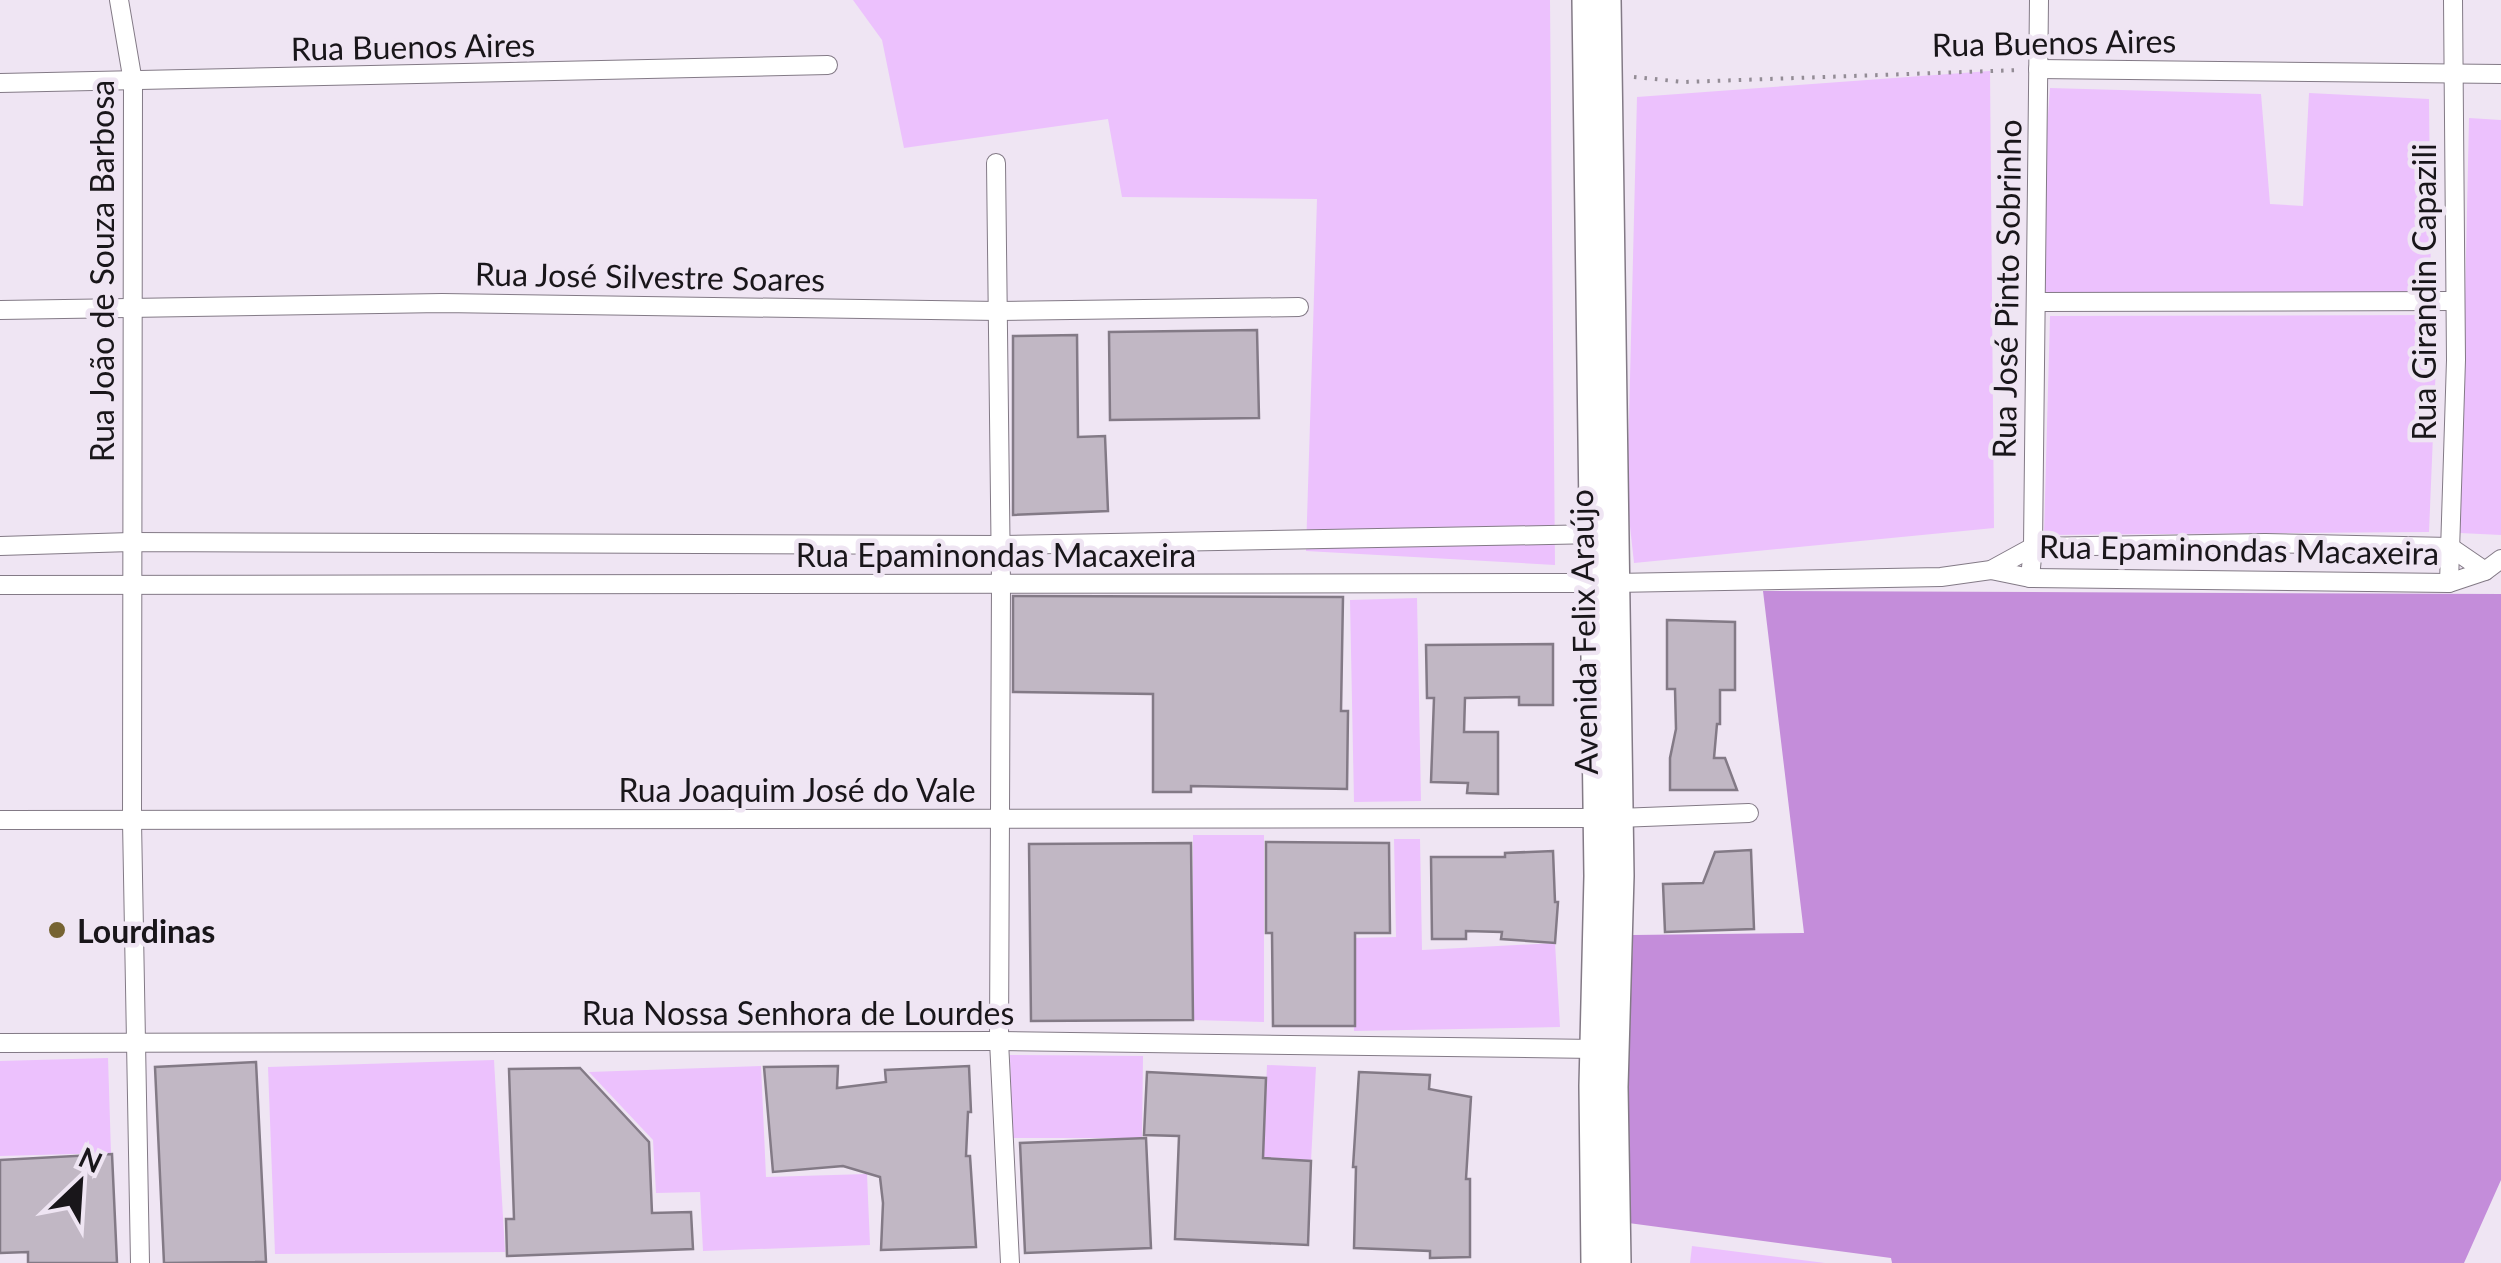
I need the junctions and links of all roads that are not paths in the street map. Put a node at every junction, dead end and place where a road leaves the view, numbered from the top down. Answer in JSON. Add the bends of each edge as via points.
{"nodes":[{"id":1,"x":119,"y":0,"type":"edge"},
{"id":2,"x":1585,"y":0,"type":"edge"},
{"id":3,"x":1608,"y":0,"type":"edge"},
{"id":4,"x":2038,"y":0,"type":"edge"},
{"id":5,"x":2453,"y":0,"type":"edge"},
{"id":6,"x":828,"y":66,"type":"dead end"},
{"id":7,"x":2038,"y":69,"type":"junction"},
{"id":8,"x":2454,"y":74,"type":"junction"},
{"id":9,"x":2501,"y":74,"type":"edge"},
{"id":10,"x":133,"y":82,"type":"junction"},
{"id":11,"x":0,"y":83,"type":"edge"},
{"id":12,"x":996,"y":163,"type":"dead end"},
{"id":13,"x":2456,"y":301,"type":"junction"},
{"id":14,"x":2036,"y":302,"type":"junction"},
{"id":15,"x":1298,"y":307,"type":"dead end"},
{"id":16,"x":0,"y":310,"type":"edge"},
{"id":17,"x":132,"y":310,"type":"junction"},
{"id":18,"x":998,"y":312,"type":"junction"},
{"id":19,"x":1602,"y":534,"type":"junction"},
{"id":20,"x":132,"y":542,"type":"junction"},
{"id":21,"x":1001,"y":545,"type":"junction"},
{"id":22,"x":0,"y":546,"type":"edge"},
{"id":23,"x":2033,"y":546,"type":"junction"},
{"id":24,"x":2450,"y":547,"type":"junction"},
{"id":25,"x":2501,"y":559,"type":"edge"},
{"id":26,"x":1991,"y":570,"type":"junction"},
{"id":27,"x":2485,"y":571,"type":"junction"},
{"id":28,"x":2030,"y":578,"type":"junction"},
{"id":29,"x":1603,"y":583,"type":"junction"},
{"id":30,"x":2449,"y":583,"type":"junction"},
{"id":31,"x":1001,"y":584,"type":"junction"},
{"id":32,"x":0,"y":585,"type":"edge"},
{"id":33,"x":131,"y":586,"type":"junction"},
{"id":34,"x":1749,"y":813,"type":"dead end"},
{"id":35,"x":1001,"y":818,"type":"junction"},
{"id":36,"x":1606,"y":818,"type":"junction"},
{"id":37,"x":0,"y":820,"type":"edge"},
{"id":38,"x":132,"y":821,"type":"junction"},
{"id":39,"x":999,"y":1041,"type":"junction"},
{"id":40,"x":138,"y":1043,"type":"junction"},
{"id":41,"x":0,"y":1044,"type":"edge"},
{"id":42,"x":1595,"y":1049,"type":"junction"},
{"id":43,"x":140,"y":1263,"type":"edge"},
{"id":44,"x":1010,"y":1263,"type":"edge"},
{"id":45,"x":1594,"y":1263,"type":"edge"},
{"id":46,"x":1618,"y":1263,"type":"edge"}],
"edges":[{"from":1,"to":10,"type":"street","name":"Rua João de Souza Barbosa"},
{"from":2,"to":19,"type":"main road","name":"Avenida Felix Araújo"},
{"from":3,"to":19,"type":"main road","name":"Avenida Felix Araújo"},
{"from":4,"to":7,"type":"street","name":"Rua José Pinto Sobrinho"},
{"from":5,"to":8,"type":"street","name":"Rua Girandin Capazili"},
{"from":6,"to":10,"type":"street","name":"Rua Buenos Aires"},
{"from":7,"to":8,"type":"street","name":"Rua Buenos Aires"},
{"from":7,"to":14,"type":"street","name":"Rua José Pinto Sobrinho"},
{"from":8,"to":9,"type":"street","name":"Rua Buenos Aires"},
{"from":8,"to":13,"type":"street","name":"Rua Girandin Capazili"},
{"from":10,"to":11,"type":"street","name":"Rua Buenos Aires"},
{"from":10,"to":17,"type":"street","name":"Rua João de Souza Barbosa"},
{"from":12,"to":18,"type":"street"},
{"from":13,"to":14,"type":"street"},
{"from":13,"to":24,"type":"street","name":"Rua Girandin Capazili"},
{"from":14,"to":23,"type":"street","name":"Rua José Pinto Sobrinho"},
{"from":15,"to":18,"type":"street","name":"Rua José Silvestre Soares"},
{"from":16,"to":17,"type":"street","name":"Rua José Silvestre Soares"},
{"from":17,"to":18,"type":"street","name":"Rua José Silvestre Soares","via":[[534,304]]},
{"from":17,"to":20,"type":"street","name":"Rua João de Souza Barbosa"},
{"from":18,"to":21,"type":"street"},
{"from":19,"to":21,"type":"street","name":"Rua Epaminondas Macaxeira"},
{"from":19,"to":29,"type":"main road","name":"Avenida Felix Araújo"},
{"from":20,"to":21,"type":"street","name":"Rua Epaminondas Macaxeira"},
{"from":20,"to":22,"type":"street","name":"Rua Epaminondas Macaxeira"},
{"from":20,"to":33,"type":"street","name":"Rua João de Souza Barbosa"},
{"from":21,"to":31,"type":"street"},
{"from":23,"to":24,"type":"street","name":"Rua Epaminondas Macaxeira"},
{"from":23,"to":26,"type":"street","name":"Rua Epaminondas Macaxeira"},
{"from":23,"to":28,"type":"street","name":"Rua José Pinto Sobrinho"},
{"from":24,"to":27,"type":"street","name":"Rua Epaminondas Macaxeira"},
{"from":24,"to":30,"type":"street","name":"Rua Girandin Capazili"},
{"from":25,"to":27,"type":"street","name":"Rua Epaminondas Macaxeira"},
{"from":26,"to":28,"type":"street","name":"Rua Epaminondas Macaxeira"},
{"from":26,"to":29,"type":"street","name":"Rua Epaminondas Macaxeira","via":[[1942,577]]},
{"from":27,"to":30,"type":"street","name":"Rua Epaminondas Macaxeira"},
{"from":28,"to":30,"type":"street","name":"Rua Epaminondas Macaxeira"},
{"from":29,"to":31,"type":"street","name":"Rua Epaminondas Macaxeira"},
{"from":29,"to":36,"type":"main road","name":"Avenida Felix Araújo"},
{"from":31,"to":33,"type":"street","name":"Rua Epaminondas Macaxeira"},
{"from":31,"to":35,"type":"street"},
{"from":32,"to":33,"type":"street","name":"Rua Epaminondas Macaxeira"},
{"from":33,"to":38,"type":"street","name":"Rua João de Souza Barbosa"},
{"from":34,"to":36,"type":"street","name":"Rua Joaquim José do Vale"},
{"from":35,"to":36,"type":"street","name":"Rua Joaquim José do Vale"},
{"from":35,"to":38,"type":"street","name":"Rua Joaquim José do Vale"},
{"from":35,"to":39,"type":"street"},
{"from":36,"to":42,"type":"main road","name":"Avenida Felix Araújo"},
{"from":36,"to":46,"type":"main road","name":"Avenida Felix Araújo","via":[[1620,876]]},
{"from":37,"to":38,"type":"street","name":"Rua Joaquim José do Vale"},
{"from":38,"to":40,"type":"street","name":"Rua João de Souza Barbosa"},
{"from":39,"to":40,"type":"street","name":"Rua Nossa Senhora de Lourdes"},
{"from":39,"to":42,"type":"street","name":"Rua Nossa Senhora de Lourdes"},
{"from":39,"to":44,"type":"street"},
{"from":40,"to":41,"type":"street","name":"Rua Nossa Senhora de Lourdes"},
{"from":40,"to":43,"type":"street","name":"Rua João de Souza Barbosa"},
{"from":42,"to":45,"type":"main road","name":"Avenida Felix Araújo"}]}
